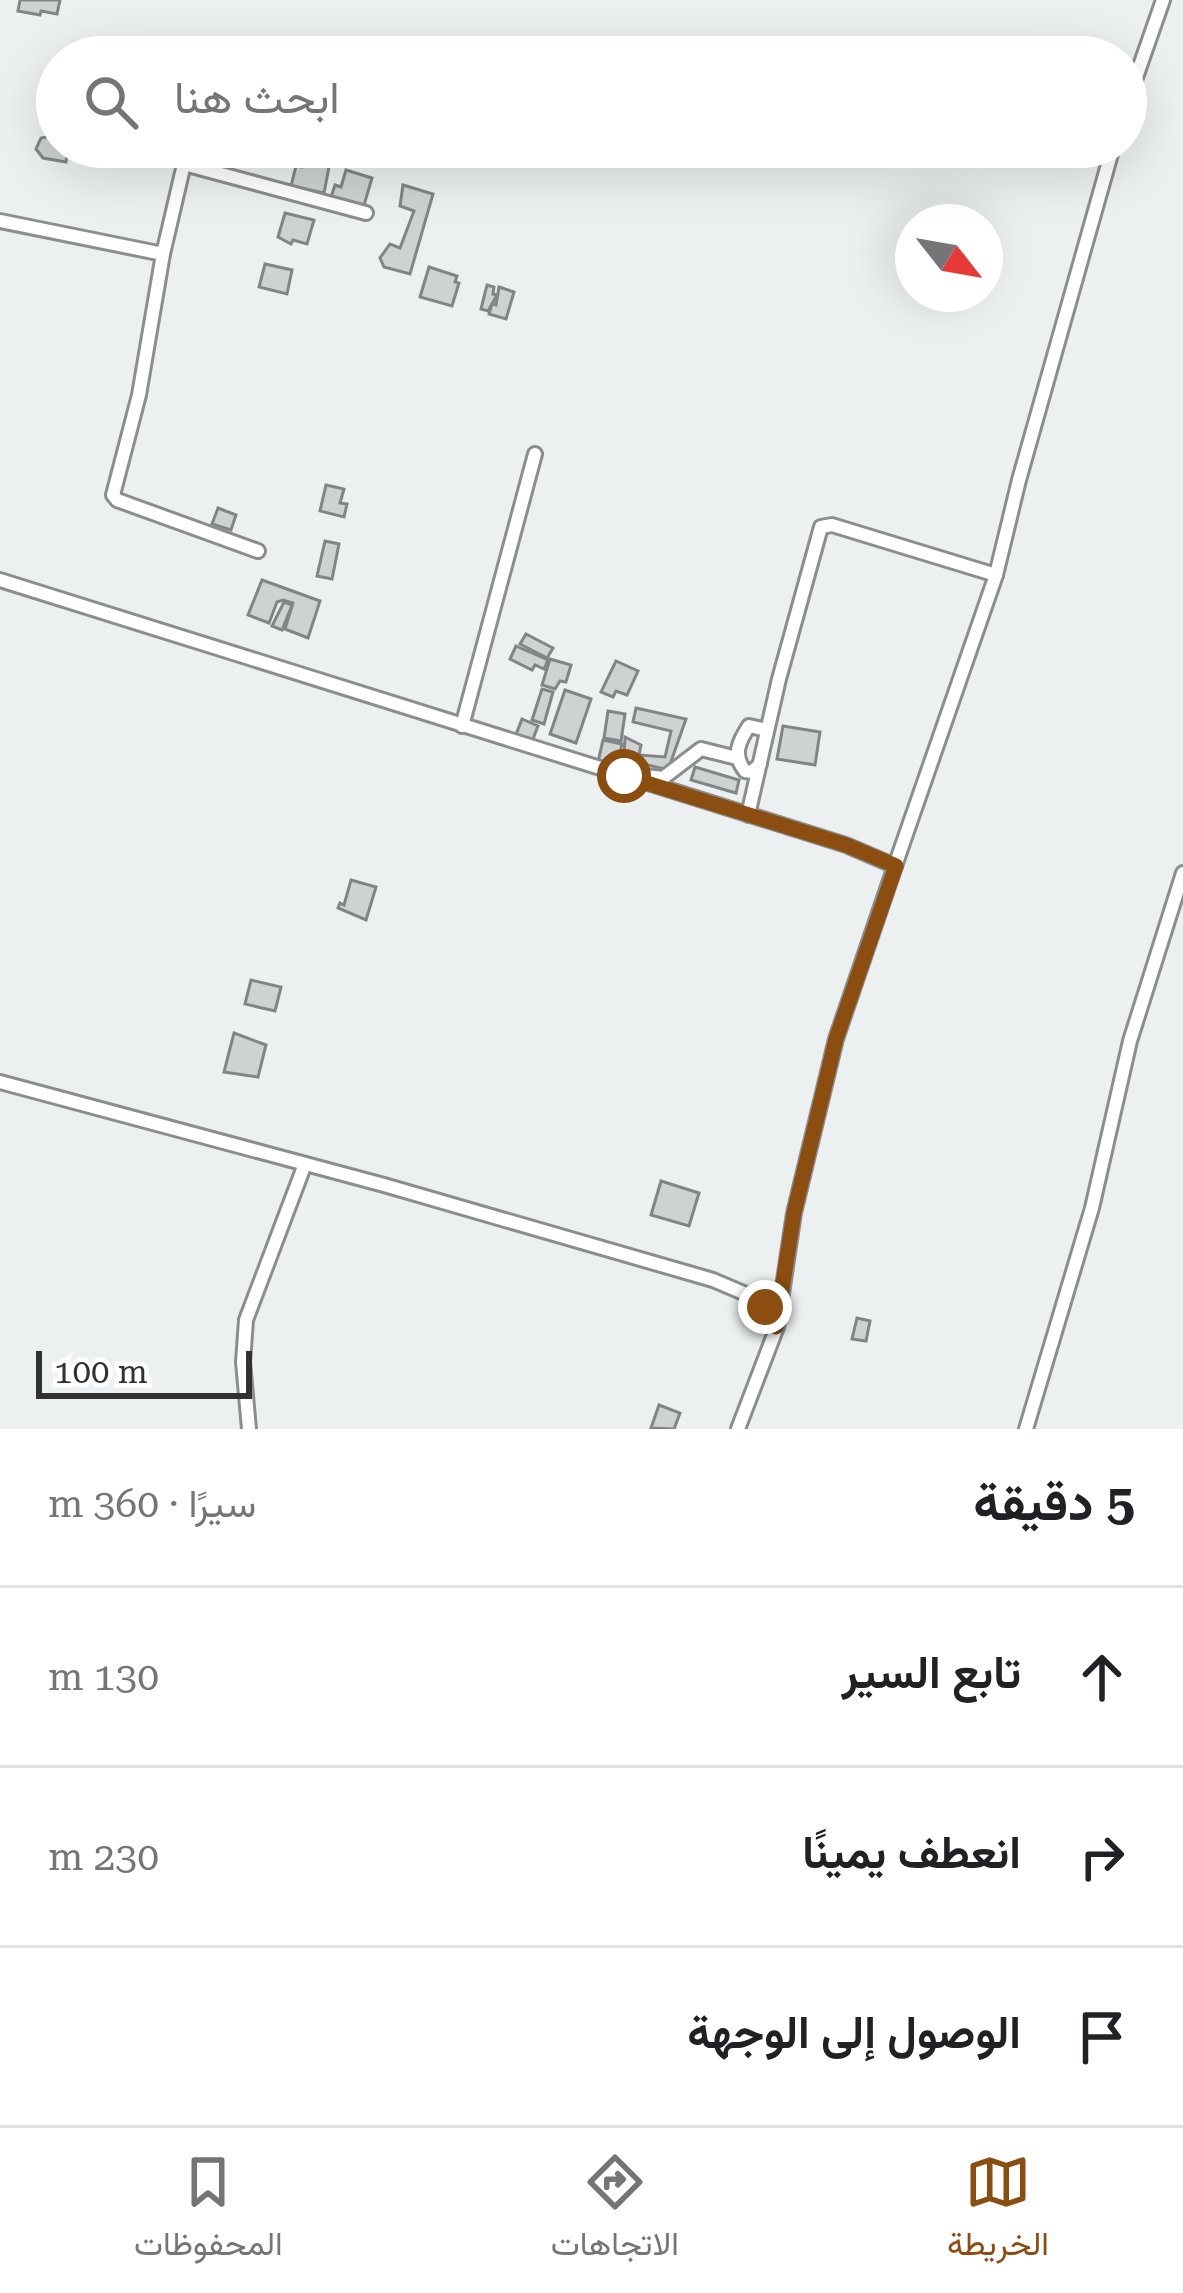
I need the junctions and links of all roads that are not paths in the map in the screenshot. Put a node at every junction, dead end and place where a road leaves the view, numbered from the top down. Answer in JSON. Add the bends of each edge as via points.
{"nodes":[{"id":1,"x":1163,"y":0,"type":"edge"},
{"id":2,"x":1147,"y":46,"type":"edge"},
{"id":3,"x":183,"y":168,"type":"edge"},
{"id":4,"x":199,"y":168,"type":"edge"},
{"id":5,"x":1107,"y":168,"type":"edge"},
{"id":6,"x":366,"y":213,"type":"dead end"},
{"id":7,"x":0,"y":221,"type":"edge"},
{"id":8,"x":163,"y":254,"type":"junction"},
{"id":9,"x":535,"y":454,"type":"dead end"},
{"id":10,"x":258,"y":551,"type":"dead end"},
{"id":11,"x":996,"y":575,"type":"junction"},
{"id":12,"x":0,"y":580,"type":"edge"},
{"id":13,"x":462,"y":726,"type":"junction"},
{"id":14,"x":767,"y":730,"type":"junction"},
{"id":15,"x":737,"y":758,"type":"junction"},
{"id":16,"x":760,"y":764,"type":"junction"},
{"id":17,"x":624,"y":776,"type":"junction"},
{"id":18,"x":748,"y":815,"type":"junction"},
{"id":19,"x":896,"y":866,"type":"junction"},
{"id":20,"x":1183,"y":873,"type":"edge"},
{"id":21,"x":0,"y":1082,"type":"edge"},
{"id":22,"x":305,"y":1164,"type":"junction"},
{"id":23,"x":776,"y":1327,"type":"junction"},
{"id":24,"x":249,"y":1429,"type":"edge"},
{"id":25,"x":738,"y":1429,"type":"edge"},
{"id":26,"x":1026,"y":1429,"type":"edge"}],
"edges":[{"from":1,"to":2,"type":"street"},
{"from":3,"to":8,"type":"street"},
{"from":4,"to":6,"type":"street"},
{"from":5,"to":11,"type":"street"},
{"from":7,"to":8,"type":"street"},
{"from":8,"to":10,"type":"street","via":[[113,494]]},
{"from":9,"to":13,"type":"street"},
{"from":11,"to":14,"type":"street","via":[[823,525]]},
{"from":11,"to":19,"type":"street"},
{"from":12,"to":13,"type":"street"},
{"from":13,"to":17,"type":"street"},
{"from":14,"to":15,"type":"street","via":[[749,726]]},
{"from":14,"to":16,"type":"street"},
{"from":15,"to":16,"type":"street","via":[[745,771]]},
{"from":15,"to":17,"type":"street","via":[[701,749],[663,778]]},
{"from":16,"to":18,"type":"street"},
{"from":17,"to":18,"type":"street"},
{"from":18,"to":19,"type":"street"},
{"from":19,"to":23,"type":"street","via":[[836,1039]]},
{"from":20,"to":26,"type":"street"},
{"from":21,"to":22,"type":"street"},
{"from":22,"to":23,"type":"street","via":[[725,1284],[765,1307]]},
{"from":22,"to":24,"type":"street","via":[[247,1321]]},
{"from":23,"to":25,"type":"street"}]}
